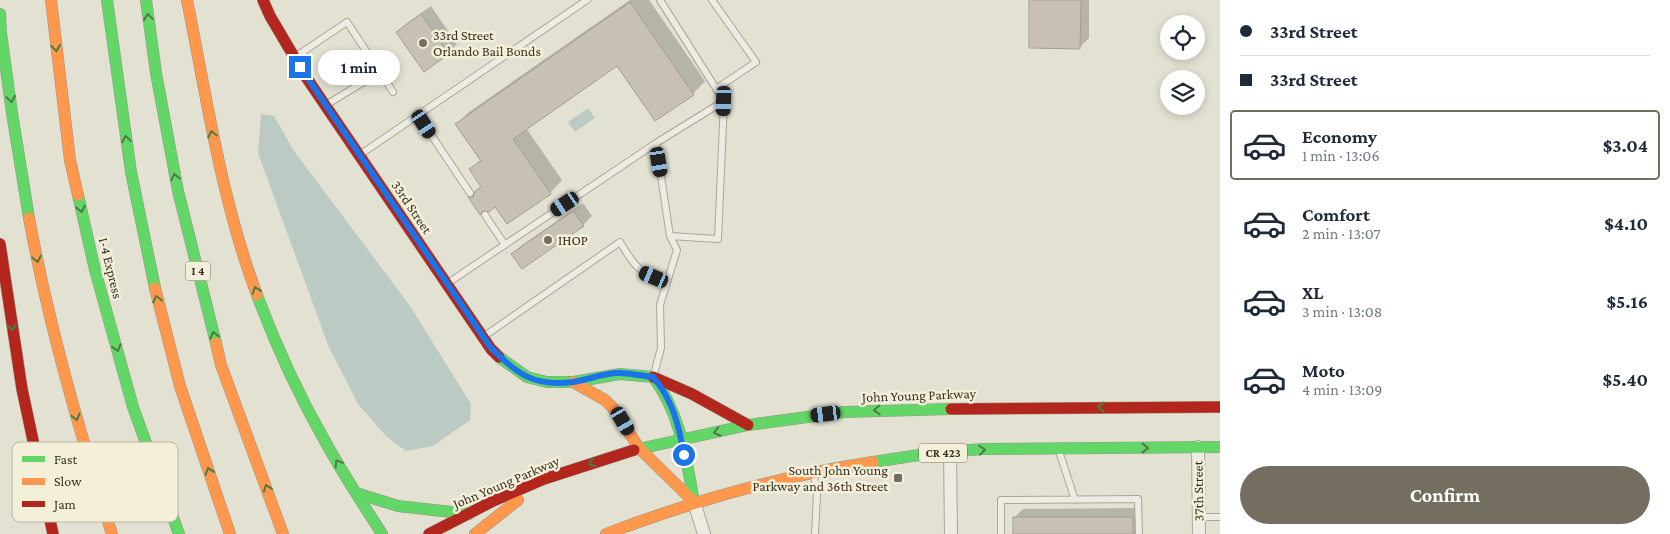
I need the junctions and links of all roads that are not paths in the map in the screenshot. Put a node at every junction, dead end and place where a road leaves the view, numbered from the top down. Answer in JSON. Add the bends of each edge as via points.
{"nodes":[{"id":1,"x":50,"y":0,"type":"edge"},
{"id":2,"x":107,"y":0,"type":"edge"},
{"id":3,"x":146,"y":0,"type":"edge"},
{"id":4,"x":187,"y":0,"type":"edge"},
{"id":5,"x":263,"y":0,"type":"edge"},
{"id":6,"x":587,"y":0,"type":"edge"},
{"id":7,"x":660,"y":0,"type":"edge"},
{"id":8,"x":712,"y":0,"type":"edge"},
{"id":9,"x":0,"y":14,"type":"edge"},
{"id":10,"x":1,"y":33,"type":"junction"},
{"id":11,"x":0,"y":47,"type":"edge"},
{"id":12,"x":294,"y":57,"type":"junction"},
{"id":13,"x":380,"y":72,"type":"junction"},
{"id":14,"x":716,"y":89,"type":"junction"},
{"id":15,"x":393,"y":92,"type":"dead end"},
{"id":16,"x":724,"y":101,"type":"junction"},
{"id":17,"x":325,"y":106,"type":"junction"},
{"id":18,"x":418,"y":115,"type":"junction"},
{"id":19,"x":656,"y":143,"type":"junction"},
{"id":20,"x":359,"y":155,"type":"junction"},
{"id":21,"x":470,"y":193,"type":"dead end"},
{"id":22,"x":485,"y":215,"type":"dead end"},
{"id":23,"x":670,"y":236,"type":"junction"},
{"id":24,"x":0,"y":244,"type":"edge"},
{"id":25,"x":505,"y":245,"type":"junction"},
{"id":26,"x":667,"y":282,"type":"junction"},
{"id":27,"x":447,"y":284,"type":"junction"},
{"id":28,"x":483,"y":337,"type":"junction"},
{"id":29,"x":653,"y":377,"type":"junction"},
{"id":30,"x":573,"y":382,"type":"junction"},
{"id":31,"x":133,"y":407,"type":"junction"},
{"id":32,"x":1220,"y":407,"type":"edge"},
{"id":33,"x":748,"y":425,"type":"junction"},
{"id":34,"x":1212,"y":436,"type":"dead end"},
{"id":35,"x":682,"y":439,"type":"junction"},
{"id":36,"x":33,"y":442,"type":"edge"},
{"id":37,"x":83,"y":442,"type":"edge"},
{"id":38,"x":141,"y":442,"type":"edge"},
{"id":39,"x":146,"y":442,"type":"edge"},
{"id":40,"x":1220,"y":447,"type":"edge"},
{"id":41,"x":639,"y":448,"type":"junction"},
{"id":42,"x":1058,"y":448,"type":"junction"},
{"id":43,"x":1198,"y":448,"type":"junction"},
{"id":44,"x":950,"y":452,"type":"junction"},
{"id":45,"x":813,"y":473,"type":"junction"},
{"id":46,"x":544,"y":479,"type":"junction"},
{"id":47,"x":356,"y":493,"type":"junction"},
{"id":48,"x":1075,"y":500,"type":"junction"},
{"id":49,"x":694,"y":502,"type":"junction"},
{"id":50,"x":469,"y":514,"type":"junction"},
{"id":51,"x":1199,"y":517,"type":"junction"},
{"id":52,"x":1220,"y":517,"type":"edge"},
{"id":53,"x":108,"y":522,"type":"edge"},
{"id":54,"x":175,"y":522,"type":"edge"},
{"id":55,"x":112,"y":534,"type":"edge"},
{"id":56,"x":179,"y":534,"type":"edge"},
{"id":57,"x":230,"y":534,"type":"edge"},
{"id":58,"x":283,"y":534,"type":"edge"},
{"id":59,"x":382,"y":534,"type":"edge"},
{"id":60,"x":429,"y":534,"type":"edge"},
{"id":61,"x":475,"y":534,"type":"edge"},
{"id":62,"x":606,"y":534,"type":"edge"},
{"id":63,"x":704,"y":534,"type":"edge"},
{"id":64,"x":815,"y":534,"type":"edge"},
{"id":65,"x":951,"y":534,"type":"edge"},
{"id":66,"x":1001,"y":534,"type":"edge"},
{"id":67,"x":1139,"y":534,"type":"edge"},
{"id":68,"x":1199,"y":534,"type":"edge"}],
"edges":[{"from":1,"to":31,"type":"main road","name":"I-4 Express","one_way":true,"via":[[70,160],[95,270]]},
{"from":57,"to":2,"type":"main road","one_way":true,"via":[[180,386],[152,277],[131,172]]},
{"from":58,"to":3,"type":"main road","number":"I 4","one_way":true,"via":[[219,355],[178,191]]},
{"from":47,"to":4,"type":"main road","one_way":true,"via":[[289,371],[260,305],[238,240],[217,158]]},
{"from":5,"to":12,"type":"main road","name":"33rd Street"},
{"from":6,"to":18,"type":"lane"},
{"from":7,"to":14,"type":"lane"},
{"from":8,"to":14,"type":"lane","via":[[756,62]]},
{"from":9,"to":10,"type":"main road"},
{"from":10,"to":11,"type":"main road"},
{"from":10,"to":37,"type":"main road","one_way":true,"via":[[34,247],[63,373]]},
{"from":12,"to":13,"type":"lane","via":[[347,22]]},
{"from":12,"to":17,"type":"main road","name":"33rd Street"},
{"from":13,"to":15,"type":"lane"},
{"from":13,"to":17,"type":"lane"},
{"from":14,"to":16,"type":"lane"},
{"from":16,"to":19,"type":"lane"},
{"from":16,"to":23,"type":"lane","via":[[718,238]]},
{"from":17,"to":20,"type":"main road","name":"33rd Street"},
{"from":18,"to":20,"type":"lane"},
{"from":18,"to":21,"type":"lane"},
{"from":19,"to":23,"type":"lane"},
{"from":19,"to":25,"type":"lane"},
{"from":20,"to":27,"type":"main road","name":"33rd Street"},
{"from":22,"to":25,"type":"lane"},
{"from":23,"to":26,"type":"lane","via":[[677,250]]},
{"from":24,"to":36,"type":"main road","one_way":true},
{"from":25,"to":27,"type":"lane"},
{"from":26,"to":28,"type":"lane","via":[[642,272],[620,242]]},
{"from":26,"to":29,"type":"lane","via":[[660,305],[661,348]]},
{"from":27,"to":28,"type":"main road","name":"33rd Street"},
{"from":28,"to":30,"type":"main road","name":"33rd Street","via":[[512,369],[527,378],[548,383]]},
{"from":29,"to":30,"type":"main road","name":"33rd Street","via":[[618,373]]},
{"from":29,"to":33,"type":"main road","name":"33rd Street"},
{"from":29,"to":35,"type":"main road","via":[[664,389]]},
{"from":30,"to":41,"type":"main road","via":[[605,400]]},
{"from":31,"to":38,"type":"main road"},
{"from":31,"to":39,"type":"main road","name":"I-4 Express"},
{"from":32,"to":33,"type":"main road","name":"John Young Parkway","one_way":true,"via":[[904,409],[844,412]]},
{"from":33,"to":35,"type":"main road","name":"John Young Parkway","one_way":true},
{"from":34,"to":43,"type":"main road"},
{"from":35,"to":41,"type":"main road","name":"John Young Parkway"},
{"from":35,"to":49,"type":"main road"},
{"from":40,"to":43,"type":"main road","number":"CR 423"},
{"from":41,"to":46,"type":"main road","name":"John Young Parkway","one_way":true},
{"from":41,"to":49,"type":"main road"},
{"from":42,"to":43,"type":"main road","number":"CR 423","one_way":true},
{"from":44,"to":42,"type":"main road","number":"CR 423","one_way":true},
{"from":42,"to":48,"type":"lane"},
{"from":43,"to":51,"type":"street","name":"37th Street"},
{"from":44,"to":45,"type":"main road","number":"CR 423"},
{"from":44,"to":65,"type":"street"},
{"from":45,"to":49,"type":"main road","number":"CR 423"},
{"from":45,"to":64,"type":"lane"},
{"from":46,"to":50,"type":"main road","name":"John Young Parkway"},
{"from":46,"to":61,"type":"main road"},
{"from":47,"to":50,"type":"main road","via":[[402,507]]},
{"from":47,"to":59,"type":"main road"},
{"from":48,"to":66,"type":"lane","via":[[1001,500]]},
{"from":48,"to":67,"type":"lane","via":[[1138,499]]},
{"from":49,"to":62,"type":"main road","number":"CR 423"},
{"from":49,"to":63,"type":"street"},
{"from":50,"to":60,"type":"main road","name":"John Young Parkway"},
{"from":51,"to":52,"type":"lane"},
{"from":51,"to":68,"type":"street","name":"37th Street"},
{"from":53,"to":55,"type":"main road","one_way":true},
{"from":54,"to":56,"type":"main road","name":"I-4 Express"}]}
